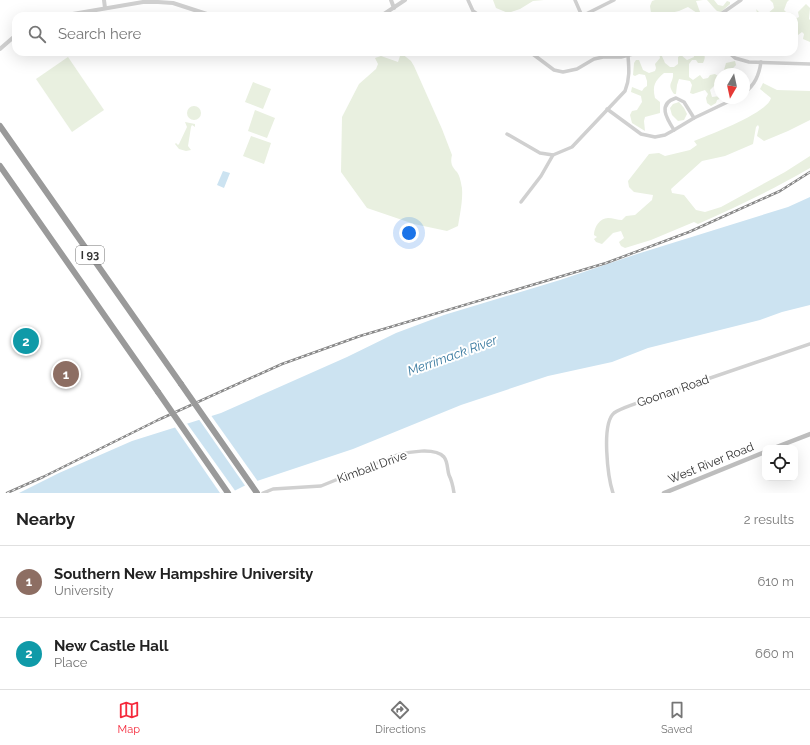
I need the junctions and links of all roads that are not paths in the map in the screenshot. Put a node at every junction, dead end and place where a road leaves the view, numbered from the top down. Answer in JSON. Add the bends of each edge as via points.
{"nodes":[{"id":1,"x":104,"y":0,"type":"edge"},
{"id":2,"x":391,"y":0,"type":"edge"},
{"id":3,"x":405,"y":0,"type":"edge"},
{"id":4,"x":468,"y":0,"type":"edge"},
{"id":5,"x":575,"y":0,"type":"edge"},
{"id":6,"x":614,"y":0,"type":"edge"},
{"id":7,"x":741,"y":0,"type":"edge"},
{"id":8,"x":142,"y":1,"type":"edge"},
{"id":9,"x":105,"y":8,"type":"junction"},
{"id":10,"x":394,"y":8,"type":"junction"},
{"id":11,"x":83,"y":12,"type":"edge"},
{"id":12,"x":201,"y":12,"type":"edge"},
{"id":13,"x":388,"y":12,"type":"edge"},
{"id":14,"x":474,"y":12,"type":"edge"},
{"id":15,"x":580,"y":12,"type":"edge"},
{"id":16,"x":590,"y":12,"type":"edge"},
{"id":17,"x":724,"y":12,"type":"edge"},
{"id":18,"x":12,"y":38,"type":"edge"},
{"id":19,"x":0,"y":49,"type":"edge"},
{"id":20,"x":535,"y":56,"type":"edge"},
{"id":21,"x":628,"y":56,"type":"joint"},
{"id":22,"x":733,"y":56,"type":"edge"},
{"id":23,"x":761,"y":62,"type":"junction"},
{"id":24,"x":810,"y":64,"type":"edge"},
{"id":25,"x":750,"y":87,"type":"edge"},
{"id":26,"x":723,"y":104,"type":"edge"},
{"id":27,"x":607,"y":109,"type":"junction"},
{"id":28,"x":694,"y":118,"type":"junction"},
{"id":29,"x":0,"y":126,"type":"edge"},
{"id":30,"x":674,"y":130,"type":"junction"},
{"id":31,"x":507,"y":134,"type":"dead end"},
{"id":32,"x":553,"y":155,"type":"junction"},
{"id":33,"x":0,"y":166,"type":"edge"},
{"id":34,"x":521,"y":202,"type":"dead end"},
{"id":35,"x":810,"y":344,"type":"edge"},
{"id":36,"x":810,"y":434,"type":"edge"},
{"id":37,"x":782,"y":445,"type":"edge"},
{"id":38,"x":762,"y":453,"type":"edge"},
{"id":39,"x":228,"y":493,"type":"edge"},
{"id":40,"x":257,"y":493,"type":"edge"},
{"id":41,"x":262,"y":493,"type":"edge"},
{"id":42,"x":454,"y":493,"type":"edge"},
{"id":43,"x":613,"y":493,"type":"edge"},
{"id":44,"x":666,"y":493,"type":"edge"}],
"edges":[{"from":1,"to":9,"type":"street"},
{"from":2,"to":10,"type":"street"},
{"from":3,"to":10,"type":"street"},
{"from":4,"to":14,"type":"street"},
{"from":5,"to":15,"type":"street"},
{"from":6,"to":16,"type":"street"},
{"from":7,"to":17,"type":"street"},
{"from":8,"to":9,"type":"street"},
{"from":8,"to":12,"type":"street","via":[[173,3]]},
{"from":9,"to":11,"type":"street"},
{"from":10,"to":13,"type":"street"},
{"from":18,"to":19,"type":"street"},
{"from":20,"to":21,"type":"street","via":[[554,70],[563,72],[577,69],[594,59]]},
{"from":21,"to":27,"type":"street","via":[[628,84],[625,91]]},
{"from":22,"to":23,"type":"street","via":[[744,61]]},
{"from":23,"to":24,"type":"street"},
{"from":23,"to":25,"type":"street","via":[[755,82]]},
{"from":26,"to":28,"type":"street"},
{"from":27,"to":30,"type":"street","via":[[646,136],[660,136]]},
{"from":27,"to":32,"type":"street","via":[[572,147]]},
{"from":28,"to":30,"type":"street"},
{"from":28,"to":30,"type":"street","via":[[684,102],[672,99],[665,107],[665,112]]},
{"from":29,"to":40,"type":"highway","number":"I 93","bridge":true},
{"from":31,"to":32,"type":"street","via":[[540,153]]},
{"from":32,"to":34,"type":"street"},
{"from":33,"to":39,"type":"highway","number":"I 93","bridge":true},
{"from":35,"to":43,"type":"street","name":"Goonan Road","via":[[623,408],[614,414],[610,422],[607,455]]},
{"from":36,"to":37,"type":"main road"},
{"from":38,"to":44,"type":"main road","name":"West River Road"},
{"from":41,"to":42,"type":"street","name":"Kimball Drive","via":[[273,489],[321,486],[397,455],[431,451],[440,454],[446,460]]}]}
